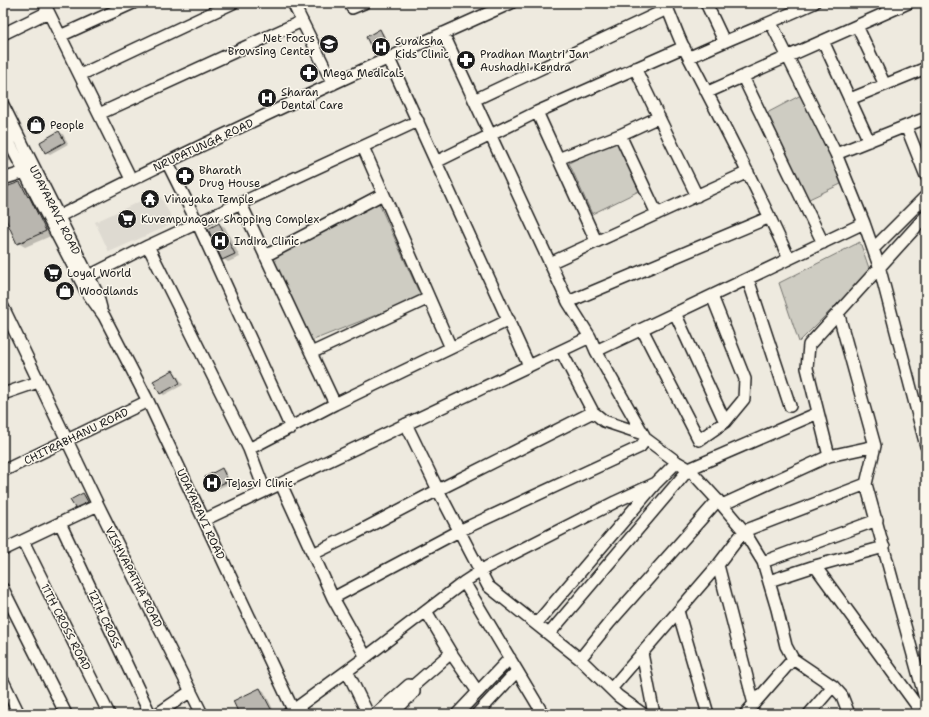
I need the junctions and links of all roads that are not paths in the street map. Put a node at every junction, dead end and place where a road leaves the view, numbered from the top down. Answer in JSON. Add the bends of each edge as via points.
{"nodes":[{"id":1,"x":133,"y":3,"type":"edge"},
{"id":2,"x":233,"y":3,"type":"edge"},
{"id":3,"x":293,"y":3,"type":"edge"},
{"id":4,"x":350,"y":3,"type":"edge"},
{"id":5,"x":364,"y":3,"type":"edge"},
{"id":6,"x":511,"y":3,"type":"edge"},
{"id":7,"x":707,"y":3,"type":"edge"},
{"id":8,"x":814,"y":3,"type":"edge"},
{"id":9,"x":908,"y":3,"type":"edge"},
{"id":10,"x":666,"y":6,"type":"edge"},
{"id":11,"x":46,"y":7,"type":"edge"},
{"id":12,"x":112,"y":7,"type":"edge"},
{"id":13,"x":302,"y":21,"type":"junction"},
{"id":14,"x":771,"y":22,"type":"junction"},
{"id":15,"x":857,"y":26,"type":"junction"},
{"id":16,"x":443,"y":33,"type":"junction"},
{"id":17,"x":3,"y":34,"type":"edge"},
{"id":18,"x":60,"y":36,"type":"junction"},
{"id":19,"x":724,"y":41,"type":"junction"},
{"id":20,"x":823,"y":41,"type":"junction"},
{"id":21,"x":687,"y":52,"type":"junction"},
{"id":22,"x":789,"y":57,"type":"junction"},
{"id":23,"x":389,"y":59,"type":"junction"},
{"id":24,"x":635,"y":68,"type":"junction"},
{"id":25,"x":926,"y":68,"type":"edge"},
{"id":26,"x":80,"y":75,"type":"junction"},
{"id":27,"x":743,"y":77,"type":"junction"},
{"id":28,"x":333,"y":84,"type":"junction"},
{"id":29,"x":885,"y":85,"type":"junction"},
{"id":30,"x":708,"y":92,"type":"junction"},
{"id":31,"x":850,"y":99,"type":"junction"},
{"id":32,"x":474,"y":100,"type":"junction"},
{"id":33,"x":3,"y":105,"type":"edge"},
{"id":34,"x":536,"y":112,"type":"junction"},
{"id":35,"x":99,"y":114,"type":"junction"},
{"id":36,"x":659,"y":118,"type":"junction"},
{"id":37,"x":926,"y":118,"type":"edge"},
{"id":38,"x":418,"y":121,"type":"junction"},
{"id":39,"x":3,"y":126,"type":"edge"},
{"id":40,"x":906,"y":126,"type":"junction"},
{"id":41,"x":491,"y":134,"type":"junction"},
{"id":42,"x":620,"y":135,"type":"junction"},
{"id":43,"x":869,"y":141,"type":"junction"},
{"id":44,"x":363,"y":147,"type":"junction"},
{"id":45,"x":836,"y":154,"type":"junction"},
{"id":46,"x":558,"y":159,"type":"junction"},
{"id":47,"x":167,"y":162,"type":"junction"},
{"id":48,"x":436,"y":162,"type":"junction"},
{"id":49,"x":30,"y":171,"type":"junction"},
{"id":50,"x":748,"y":172,"type":"junction"},
{"id":51,"x":926,"y":176,"type":"edge"},
{"id":52,"x":3,"y":179,"type":"edge"},
{"id":53,"x":131,"y":179,"type":"junction"},
{"id":54,"x":383,"y":194,"type":"junction"},
{"id":55,"x":698,"y":196,"type":"junction"},
{"id":56,"x":926,"y":196,"type":"edge"},
{"id":57,"x":240,"y":204,"type":"junction"},
{"id":58,"x":657,"y":214,"type":"junction"},
{"id":59,"x":926,"y":216,"type":"edge"},
{"id":60,"x":770,"y":217,"type":"junction"},
{"id":61,"x":54,"y":219,"type":"junction"},
{"id":62,"x":864,"y":223,"type":"junction"},
{"id":63,"x":198,"y":224,"type":"junction"},
{"id":64,"x":596,"y":242,"type":"junction"},
{"id":65,"x":823,"y":243,"type":"junction"},
{"id":66,"x":148,"y":246,"type":"junction"},
{"id":67,"x":873,"y":249,"type":"junction"},
{"id":68,"x":265,"y":256,"type":"junction"},
{"id":69,"x":788,"y":259,"type":"junction"},
{"id":70,"x":550,"y":263,"type":"junction"},
{"id":71,"x":879,"y":266,"type":"junction"},
{"id":72,"x":89,"y":276,"type":"junction"},
{"id":73,"x":748,"y":279,"type":"junction"},
{"id":74,"x":712,"y":296,"type":"junction"},
{"id":75,"x":429,"y":298,"type":"junction"},
{"id":76,"x":568,"y":302,"type":"junction"},
{"id":77,"x":3,"y":307,"type":"edge"},
{"id":78,"x":838,"y":312,"type":"junction"},
{"id":79,"x":675,"y":313,"type":"junction"},
{"id":80,"x":104,"y":316,"type":"junction"},
{"id":81,"x":508,"y":320,"type":"junction"},
{"id":82,"x":8,"y":328,"type":"edge"},
{"id":83,"x":642,"y":329,"type":"junction"},
{"id":84,"x":590,"y":337,"type":"junction"},
{"id":85,"x":451,"y":348,"type":"junction"},
{"id":86,"x":561,"y":351,"type":"junction"},
{"id":87,"x":596,"y":351,"type":"junction"},
{"id":88,"x":311,"y":353,"type":"junction"},
{"id":89,"x":530,"y":366,"type":"junction"},
{"id":90,"x":38,"y":382,"type":"junction"},
{"id":91,"x":3,"y":394,"type":"edge"},
{"id":92,"x":148,"y":401,"type":"junction"},
{"id":93,"x":335,"y":404,"type":"junction"},
{"id":94,"x":790,"y":406,"type":"dead end"},
{"id":95,"x":593,"y":412,"type":"junction"},
{"id":96,"x":818,"y":413,"type":"junction"},
{"id":97,"x":725,"y":422,"type":"junction"},
{"id":98,"x":406,"y":424,"type":"junction"},
{"id":99,"x":291,"y":428,"type":"junction"},
{"id":100,"x":645,"y":436,"type":"junction"},
{"id":101,"x":66,"y":440,"type":"junction"},
{"id":102,"x":875,"y":446,"type":"junction"},
{"id":103,"x":926,"y":446,"type":"edge"},
{"id":104,"x":249,"y":449,"type":"junction"},
{"id":105,"x":828,"y":456,"type":"junction"},
{"id":106,"x":677,"y":462,"type":"junction"},
{"id":107,"x":689,"y":469,"type":"junction"},
{"id":108,"x":3,"y":471,"type":"edge"},
{"id":109,"x":282,"y":484,"type":"junction"},
{"id":110,"x":656,"y":484,"type":"junction"},
{"id":111,"x":866,"y":484,"type":"junction"},
{"id":112,"x":438,"y":490,"type":"junction"},
{"id":113,"x":265,"y":491,"type":"junction"},
{"id":114,"x":720,"y":502,"type":"junction"},
{"id":115,"x":98,"y":506,"type":"junction"},
{"id":116,"x":204,"y":520,"type":"junction"},
{"id":117,"x":877,"y":520,"type":"junction"},
{"id":118,"x":60,"y":523,"type":"junction"},
{"id":119,"x":459,"y":531,"type":"junction"},
{"id":120,"x":744,"y":531,"type":"junction"},
{"id":121,"x":23,"y":541,"type":"junction"},
{"id":122,"x":884,"y":547,"type":"junction"},
{"id":123,"x":3,"y":550,"type":"edge"},
{"id":124,"x":312,"y":554,"type":"junction"},
{"id":125,"x":763,"y":562,"type":"junction"},
{"id":126,"x":718,"y":565,"type":"junction"},
{"id":127,"x":815,"y":566,"type":"junction"},
{"id":128,"x":480,"y":572,"type":"junction"},
{"id":129,"x":769,"y":581,"type":"junction"},
{"id":130,"x":464,"y":582,"type":"junction"},
{"id":131,"x":3,"y":589,"type":"edge"},
{"id":132,"x":333,"y":598,"type":"junction"},
{"id":133,"x":426,"y":611,"type":"junction"},
{"id":134,"x":678,"y":611,"type":"junction"},
{"id":135,"x":536,"y":624,"type":"junction"},
{"id":136,"x":550,"y":634,"type":"junction"},
{"id":137,"x":642,"y":653,"type":"junction"},
{"id":138,"x":451,"y":654,"type":"junction"},
{"id":139,"x":366,"y":657,"type":"junction"},
{"id":140,"x":510,"y":658,"type":"junction"},
{"id":141,"x":580,"y":659,"type":"junction"},
{"id":142,"x":793,"y":659,"type":"junction"},
{"id":143,"x":346,"y":671,"type":"junction"},
{"id":144,"x":517,"y":671,"type":"junction"},
{"id":145,"x":3,"y":681,"type":"edge"},
{"id":146,"x":413,"y":686,"type":"junction"},
{"id":147,"x":833,"y":686,"type":"junction"},
{"id":148,"x":611,"y":689,"type":"junction"},
{"id":149,"x":191,"y":691,"type":"junction"},
{"id":150,"x":478,"y":692,"type":"junction"},
{"id":151,"x":926,"y":703,"type":"edge"},
{"id":152,"x":754,"y":704,"type":"junction"},
{"id":153,"x":538,"y":712,"type":"edge"},
{"id":154,"x":292,"y":713,"type":"edge"},
{"id":155,"x":19,"y":714,"type":"edge"},
{"id":156,"x":66,"y":714,"type":"edge"},
{"id":157,"x":110,"y":714,"type":"edge"},
{"id":158,"x":150,"y":714,"type":"edge"},
{"id":159,"x":157,"y":714,"type":"edge"},
{"id":160,"x":202,"y":714,"type":"edge"},
{"id":161,"x":368,"y":714,"type":"edge"},
{"id":162,"x":376,"y":714,"type":"edge"},
{"id":163,"x":392,"y":714,"type":"edge"},
{"id":164,"x":457,"y":714,"type":"edge"},
{"id":165,"x":477,"y":714,"type":"edge"},
{"id":166,"x":643,"y":714,"type":"edge"},
{"id":167,"x":654,"y":714,"type":"edge"},
{"id":168,"x":708,"y":714,"type":"edge"},
{"id":169,"x":745,"y":714,"type":"edge"},
{"id":170,"x":808,"y":714,"type":"edge"},
{"id":171,"x":849,"y":714,"type":"edge"},
{"id":172,"x":923,"y":714,"type":"edge"}],
"edges":[{"from":1,"to":12,"type":"street"},
{"from":2,"to":26,"type":"street"},
{"from":3,"to":13,"type":"street"},
{"from":4,"to":5,"type":"street","via":[[352,8]]},
{"from":6,"to":16,"type":"street","name":"NRUPATUNGA ROAD"},
{"from":7,"to":19,"type":"street"},
{"from":8,"to":14,"type":"street"},
{"from":9,"to":15,"type":"street"},
{"from":10,"to":21,"type":"street"},
{"from":10,"to":32,"type":"street"},
{"from":11,"to":17,"type":"street"},
{"from":11,"to":18,"type":"street"},
{"from":12,"to":18,"type":"street"},
{"from":13,"to":28,"type":"street"},
{"from":13,"to":35,"type":"street"},
{"from":14,"to":19,"type":"street"},
{"from":14,"to":22,"type":"street"},
{"from":15,"to":20,"type":"street"},
{"from":15,"to":29,"type":"street"},
{"from":16,"to":23,"type":"street","name":"NRUPATUNGA ROAD"},
{"from":16,"to":32,"type":"street"},
{"from":18,"to":26,"type":"street"},
{"from":19,"to":21,"type":"street"},
{"from":20,"to":22,"type":"street"},
{"from":20,"to":31,"type":"street"},
{"from":21,"to":24,"type":"street"},
{"from":21,"to":30,"type":"street"},
{"from":22,"to":27,"type":"street"},
{"from":22,"to":45,"type":"street"},
{"from":23,"to":28,"type":"street","name":"NRUPATUNGA ROAD"},
{"from":23,"to":38,"type":"street"},
{"from":24,"to":34,"type":"street"},
{"from":24,"to":36,"type":"street"},
{"from":25,"to":29,"type":"street"},
{"from":26,"to":35,"type":"street"},
{"from":27,"to":30,"type":"street"},
{"from":27,"to":65,"type":"street"},
{"from":28,"to":47,"type":"street","name":"NRUPATUNGA ROAD"},
{"from":29,"to":31,"type":"street"},
{"from":30,"to":50,"type":"street"},
{"from":31,"to":43,"type":"street"},
{"from":32,"to":41,"type":"street"},
{"from":33,"to":49,"type":"street","name":"UDAYARAVI ROAD"},
{"from":34,"to":41,"type":"street"},
{"from":34,"to":46,"type":"street"},
{"from":35,"to":53,"type":"street"},
{"from":36,"to":42,"type":"street"},
{"from":36,"to":55,"type":"street"},
{"from":37,"to":40,"type":"street"},
{"from":38,"to":44,"type":"street"},
{"from":38,"to":48,"type":"street"},
{"from":39,"to":49,"type":"street","name":"UDAYARAVI ROAD"},
{"from":40,"to":43,"type":"street"},
{"from":40,"to":51,"type":"street"},
{"from":41,"to":48,"type":"street"},
{"from":41,"to":70,"type":"street"},
{"from":42,"to":46,"type":"street"},
{"from":42,"to":58,"type":"street"},
{"from":43,"to":45,"type":"street"},
{"from":44,"to":54,"type":"street"},
{"from":44,"to":57,"type":"street"},
{"from":45,"to":62,"type":"street"},
{"from":46,"to":64,"type":"street"},
{"from":47,"to":53,"type":"street","name":"NRUPATUNGA ROAD"},
{"from":47,"to":63,"type":"street"},
{"from":48,"to":81,"type":"street"},
{"from":49,"to":52,"type":"street"},
{"from":49,"to":61,"type":"street","name":"UDAYARAVI ROAD"},
{"from":50,"to":55,"type":"street"},
{"from":50,"to":60,"type":"street"},
{"from":53,"to":61,"type":"street","name":"NRUPATUNGA ROAD"},
{"from":54,"to":68,"type":"street"},
{"from":54,"to":75,"type":"street"},
{"from":55,"to":58,"type":"street"},
{"from":56,"to":67,"type":"street"},
{"from":57,"to":63,"type":"street"},
{"from":57,"to":68,"type":"street"},
{"from":58,"to":64,"type":"street"},
{"from":59,"to":71,"type":"street"},
{"from":60,"to":69,"type":"street"},
{"from":60,"to":76,"type":"street"},
{"from":61,"to":72,"type":"street","name":"UDAYARAVI ROAD"},
{"from":61,"to":80,"type":"street","name":"UDAYARAVI ROAD","via":[[86,291]]},
{"from":62,"to":65,"type":"street"},
{"from":62,"to":67,"type":"street"},
{"from":63,"to":66,"type":"street"},
{"from":63,"to":99,"type":"street"},
{"from":64,"to":70,"type":"street"},
{"from":65,"to":69,"type":"street"},
{"from":66,"to":72,"type":"street"},
{"from":66,"to":104,"type":"street"},
{"from":67,"to":71,"type":"street"},
{"from":68,"to":88,"type":"street"},
{"from":69,"to":73,"type":"street"},
{"from":70,"to":76,"type":"street"},
{"from":71,"to":78,"type":"street"},
{"from":71,"to":103,"type":"street"},
{"from":72,"to":80,"type":"street","name":"UDAYARAVI ROAD"},
{"from":73,"to":74,"type":"street"},
{"from":73,"to":94,"type":"street"},
{"from":74,"to":79,"type":"street"},
{"from":74,"to":97,"type":"street","via":[[745,379],[744,399]]},
{"from":75,"to":85,"type":"street"},
{"from":75,"to":88,"type":"street"},
{"from":76,"to":84,"type":"street"},
{"from":77,"to":82,"type":"street","name":"VISHVAPATHA ROAD"},
{"from":78,"to":96,"type":"street","via":[[809,345],[807,368]]},
{"from":78,"to":102,"type":"street"},
{"from":79,"to":83,"type":"street"},
{"from":79,"to":97,"type":"street"},
{"from":80,"to":92,"type":"street","name":"UDAYARAVI ROAD"},
{"from":81,"to":85,"type":"street"},
{"from":81,"to":89,"type":"street"},
{"from":82,"to":90,"type":"street","name":"VISHVAPATHA ROAD"},
{"from":83,"to":87,"type":"street"},
{"from":83,"to":97,"type":"street","via":[[699,440]]},
{"from":84,"to":86,"type":"street"},
{"from":84,"to":87,"type":"street"},
{"from":85,"to":93,"type":"street"},
{"from":86,"to":89,"type":"street"},
{"from":86,"to":95,"type":"street"},
{"from":87,"to":100,"type":"street"},
{"from":88,"to":93,"type":"street"},
{"from":89,"to":98,"type":"street"},
{"from":90,"to":91,"type":"street"},
{"from":90,"to":101,"type":"street","name":"VISHVAPATHA ROAD"},
{"from":92,"to":101,"type":"street","name":"CHITRABHANU ROAD"},
{"from":92,"to":116,"type":"street","name":"UDAYARAVI ROAD"},
{"from":93,"to":99,"type":"street"},
{"from":95,"to":100,"type":"street","via":[[604,421]]},
{"from":95,"to":112,"type":"street"},
{"from":96,"to":105,"type":"street"},
{"from":96,"to":107,"type":"street"},
{"from":98,"to":109,"type":"street"},
{"from":98,"to":112,"type":"street"},
{"from":99,"to":104,"type":"street"},
{"from":100,"to":106,"type":"street"},
{"from":100,"to":119,"type":"street","via":[[640,447]]},
{"from":101,"to":108,"type":"street","name":"CHITRABHANU ROAD"},
{"from":101,"to":115,"type":"street","name":"VISHVAPATHA ROAD"},
{"from":102,"to":105,"type":"street"},
{"from":102,"to":111,"type":"street"},
{"from":104,"to":113,"type":"street"},
{"from":105,"to":114,"type":"street"},
{"from":106,"to":107,"type":"street"},
{"from":106,"to":110,"type":"street"},
{"from":107,"to":114,"type":"street"},
{"from":107,"to":136,"type":"street"},
{"from":109,"to":113,"type":"street"},
{"from":109,"to":124,"type":"street"},
{"from":110,"to":128,"type":"street","via":[[615,502]]},
{"from":110,"to":135,"type":"street"},
{"from":111,"to":117,"type":"street"},
{"from":111,"to":120,"type":"street"},
{"from":112,"to":119,"type":"street"},
{"from":112,"to":124,"type":"street"},
{"from":113,"to":116,"type":"street"},
{"from":114,"to":120,"type":"street"},
{"from":114,"to":141,"type":"street","via":[[610,622]]},
{"from":115,"to":118,"type":"street"},
{"from":115,"to":149,"type":"street","name":"VISHVAPATHA ROAD"},
{"from":116,"to":154,"type":"street","name":"UDAYARAVI ROAD"},
{"from":117,"to":122,"type":"street"},
{"from":117,"to":125,"type":"street"},
{"from":118,"to":121,"type":"street"},
{"from":118,"to":158,"type":"street","name":"12TH CROSS"},
{"from":119,"to":128,"type":"street"},
{"from":119,"to":132,"type":"street"},
{"from":120,"to":125,"type":"street"},
{"from":120,"to":126,"type":"street"},
{"from":121,"to":123,"type":"street"},
{"from":121,"to":157,"type":"street","name":"11TH CROSS ROAD"},
{"from":122,"to":127,"type":"street"},
{"from":122,"to":151,"type":"street"},
{"from":124,"to":132,"type":"street"},
{"from":125,"to":129,"type":"street"},
{"from":126,"to":134,"type":"street"},
{"from":126,"to":152,"type":"street"},
{"from":127,"to":129,"type":"street"},
{"from":127,"to":172,"type":"street"},
{"from":128,"to":130,"type":"street"},
{"from":128,"to":135,"type":"street","via":[[488,586]]},
{"from":129,"to":142,"type":"street","via":[[786,646]]},
{"from":130,"to":133,"type":"street"},
{"from":130,"to":140,"type":"street"},
{"from":131,"to":156,"type":"street"},
{"from":132,"to":139,"type":"street"},
{"from":133,"to":138,"type":"street"},
{"from":133,"to":139,"type":"street"},
{"from":134,"to":137,"type":"street"},
{"from":134,"to":168,"type":"street"},
{"from":135,"to":136,"type":"street"},
{"from":136,"to":141,"type":"street"},
{"from":137,"to":148,"type":"street"},
{"from":137,"to":167,"type":"street"},
{"from":138,"to":146,"type":"street"},
{"from":138,"to":150,"type":"street"},
{"from":139,"to":143,"type":"street"},
{"from":140,"to":144,"type":"street"},
{"from":140,"to":150,"type":"street"},
{"from":141,"to":148,"type":"street"},
{"from":142,"to":147,"type":"street"},
{"from":142,"to":152,"type":"street"},
{"from":143,"to":154,"type":"street"},
{"from":143,"to":161,"type":"street"},
{"from":144,"to":153,"type":"street"},
{"from":144,"to":165,"type":"street"},
{"from":145,"to":155,"type":"street"},
{"from":146,"to":162,"type":"street","via":[[409,685]]},
{"from":146,"to":163,"type":"street","via":[[414,692]]},
{"from":147,"to":170,"type":"street"},
{"from":147,"to":171,"type":"street","via":[[842,696]]},
{"from":148,"to":166,"type":"street"},
{"from":149,"to":159,"type":"street"},
{"from":149,"to":160,"type":"street","name":"VISHVAPATHA ROAD"},
{"from":150,"to":164,"type":"street"},
{"from":151,"to":172,"type":"street"},
{"from":152,"to":169,"type":"street"}]}
